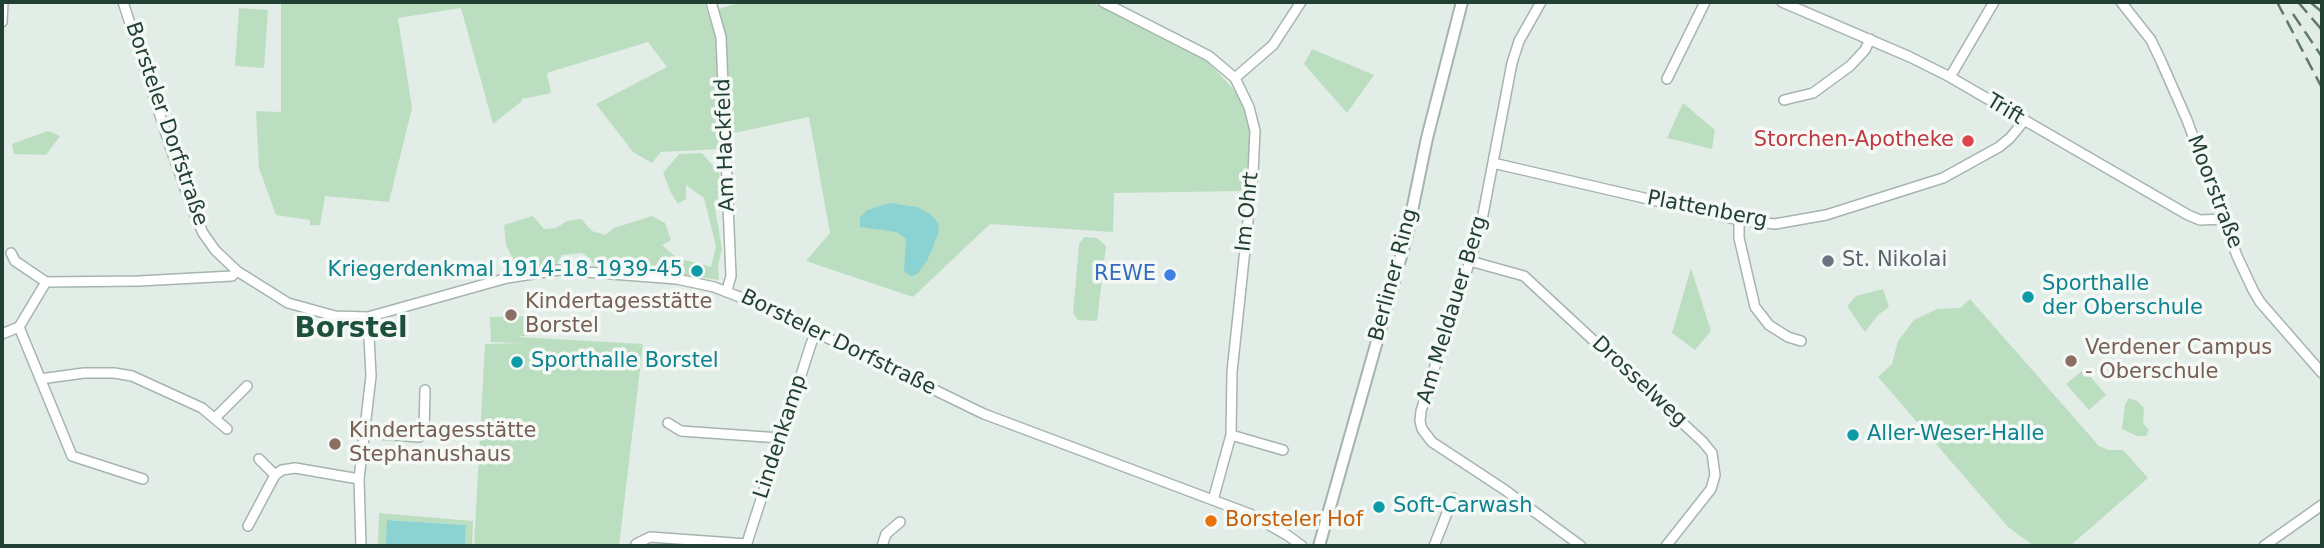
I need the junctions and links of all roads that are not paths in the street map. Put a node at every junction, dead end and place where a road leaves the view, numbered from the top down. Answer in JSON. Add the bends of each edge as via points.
{"nodes":[{"id":1,"x":3,"y":2,"type":"edge"},
{"id":2,"x":123,"y":2,"type":"edge"},
{"id":3,"x":713,"y":2,"type":"edge"},
{"id":4,"x":1103,"y":2,"type":"edge"},
{"id":5,"x":1301,"y":2,"type":"edge"},
{"id":6,"x":1461,"y":2,"type":"edge"},
{"id":7,"x":1541,"y":2,"type":"edge"},
{"id":8,"x":1705,"y":2,"type":"edge"},
{"id":9,"x":1782,"y":2,"type":"edge"},
{"id":10,"x":1994,"y":2,"type":"edge"},
{"id":11,"x":2122,"y":2,"type":"edge"},
{"id":12,"x":2,"y":22,"type":"edge"},
{"id":13,"x":1870,"y":39,"type":"junction"},
{"id":14,"x":1950,"y":77,"type":"junction"},
{"id":15,"x":1235,"y":78,"type":"junction"},
{"id":16,"x":1667,"y":79,"type":"dead end"},
{"id":17,"x":1784,"y":100,"type":"dead end"},
{"id":18,"x":2024,"y":121,"type":"junction"},
{"id":19,"x":1493,"y":163,"type":"junction"},
{"id":20,"x":2224,"y":219,"type":"junction"},
{"id":21,"x":1739,"y":220,"type":"junction"},
{"id":22,"x":11,"y":253,"type":"dead end"},
{"id":23,"x":1470,"y":261,"type":"junction"},
{"id":24,"x":237,"y":271,"type":"junction"},
{"id":25,"x":46,"y":282,"type":"junction"},
{"id":26,"x":727,"y":290,"type":"junction"},
{"id":27,"x":368,"y":317,"type":"junction"},
{"id":28,"x":19,"y":327,"type":"junction"},
{"id":29,"x":816,"y":332,"type":"junction"},
{"id":30,"x":2,"y":334,"type":"edge"},
{"id":31,"x":1801,"y":341,"type":"dead end"},
{"id":32,"x":2322,"y":373,"type":"edge"},
{"id":33,"x":40,"y":379,"type":"junction"},
{"id":34,"x":247,"y":386,"type":"dead end"},
{"id":35,"x":425,"y":390,"type":"dead end"},
{"id":36,"x":215,"y":418,"type":"junction"},
{"id":37,"x":668,"y":423,"type":"dead end"},
{"id":38,"x":227,"y":429,"type":"dead end"},
{"id":39,"x":365,"y":433,"type":"junction"},
{"id":40,"x":1231,"y":435,"type":"junction"},
{"id":41,"x":780,"y":438,"type":"junction"},
{"id":42,"x":1283,"y":450,"type":"dead end"},
{"id":43,"x":259,"y":459,"type":"dead end"},
{"id":44,"x":275,"y":474,"type":"junction"},
{"id":45,"x":143,"y":479,"type":"dead end"},
{"id":46,"x":359,"y":479,"type":"junction"},
{"id":47,"x":1453,"y":498,"type":"dead end"},
{"id":48,"x":1213,"y":500,"type":"junction"},
{"id":49,"x":2322,"y":505,"type":"edge"},
{"id":50,"x":900,"y":522,"type":"dead end"},
{"id":51,"x":248,"y":526,"type":"dead end"},
{"id":52,"x":636,"y":544,"type":"dead end"},
{"id":53,"x":746,"y":545,"type":"edge"},
{"id":54,"x":361,"y":546,"type":"edge"},
{"id":55,"x":882,"y":546,"type":"edge"},
{"id":56,"x":1302,"y":546,"type":"edge"},
{"id":57,"x":1319,"y":546,"type":"edge"},
{"id":58,"x":1434,"y":546,"type":"edge"},
{"id":59,"x":1581,"y":546,"type":"edge"},
{"id":60,"x":1665,"y":546,"type":"edge"},
{"id":61,"x":2264,"y":546,"type":"edge"}],
"edges":[{"from":1,"to":12,"type":"street"},
{"from":2,"to":24,"type":"street","name":"Borsteler Dorfstraße","via":[[192,208],[215,250]]},
{"from":3,"to":26,"type":"street","name":"Am Hackfeld","via":[[722,37],[731,275]]},
{"from":4,"to":15,"type":"street","name":"Im Ohrt","via":[[1209,56]]},
{"from":5,"to":15,"type":"street","via":[[1273,45]]},
{"from":6,"to":57,"type":"street","name":"Berliner Ring","via":[[1406,235]]},
{"from":7,"to":19,"type":"street","name":"Am Meldauer Berg","via":[[1519,41]]},
{"from":8,"to":16,"type":"street"},
{"from":9,"to":13,"type":"street","name":"Trift"},
{"from":10,"to":14,"type":"street"},
{"from":11,"to":20,"type":"street","name":"Moorstraße","via":[[2161,61]]},
{"from":13,"to":14,"type":"street","name":"Trift"},
{"from":13,"to":17,"type":"street","via":[[1850,66],[1813,93]]},
{"from":14,"to":18,"type":"street","name":"Trift"},
{"from":15,"to":40,"type":"street","name":"Im Ohrt","via":[[1255,131],[1232,372]]},
{"from":18,"to":20,"type":"street","name":"Trift","via":[[2188,215],[2200,220]]},
{"from":18,"to":21,"type":"street","name":"Plattenberg","via":[[2010,138],[1983,157],[1931,183],[1802,221]]},
{"from":19,"to":21,"type":"street","name":"Plattenberg"},
{"from":19,"to":23,"type":"street","name":"Am Meldauer Berg"},
{"from":20,"to":32,"type":"street","name":"Moorstraße","via":[[2260,302]]},
{"from":21,"to":31,"type":"street","via":[[1755,307],[1769,325]]},
{"from":22,"to":25,"type":"street","via":[[15,261]]},
{"from":23,"to":59,"type":"street","name":"Am Meldauer Berg","via":[[1421,411],[1422,429],[1432,442]]},
{"from":23,"to":60,"type":"street","name":"Drosselweg","via":[[1524,276],[1712,453],[1715,475],[1711,489]]},
{"from":24,"to":25,"type":"street","via":[[219,277]]},
{"from":24,"to":27,"type":"street","name":"Borsteler Dorfstraße","via":[[300,307],[335,316]]},
{"from":25,"to":28,"type":"street"},
{"from":26,"to":27,"type":"street","name":"Borsteler Dorfstraße","via":[[677,279],[542,271]]},
{"from":26,"to":29,"type":"street","name":"Borsteler Dorfstraße"},
{"from":27,"to":39,"type":"street","via":[[371,376]]},
{"from":28,"to":30,"type":"street"},
{"from":28,"to":33,"type":"street"},
{"from":29,"to":41,"type":"street","name":"Lindenkamp"},
{"from":29,"to":48,"type":"street","name":"Borsteler Dorfstraße","via":[[984,414]]},
{"from":33,"to":36,"type":"street","via":[[84,373],[132,376]]},
{"from":33,"to":45,"type":"street","via":[[72,456]]},
{"from":34,"to":36,"type":"street"},
{"from":35,"to":39,"type":"street","via":[[424,433],[419,437]]},
{"from":36,"to":38,"type":"street"},
{"from":37,"to":41,"type":"street","via":[[681,431]]},
{"from":39,"to":46,"type":"street"},
{"from":40,"to":42,"type":"street"},
{"from":40,"to":48,"type":"street","name":"Im Ohrt"},
{"from":41,"to":53,"type":"street","name":"Lindenkamp"},
{"from":43,"to":44,"type":"street"},
{"from":44,"to":46,"type":"street","via":[[295,468]]},
{"from":44,"to":51,"type":"street"},
{"from":46,"to":54,"type":"street"},
{"from":47,"to":58,"type":"street"},
{"from":48,"to":56,"type":"street","name":"Borsteler Dorfstraße","via":[[1259,519]]},
{"from":49,"to":61,"type":"street"},
{"from":50,"to":55,"type":"street","via":[[886,534]]},
{"from":52,"to":53,"type":"street","name":"Lindenkamp","via":[[650,537]]}]}
